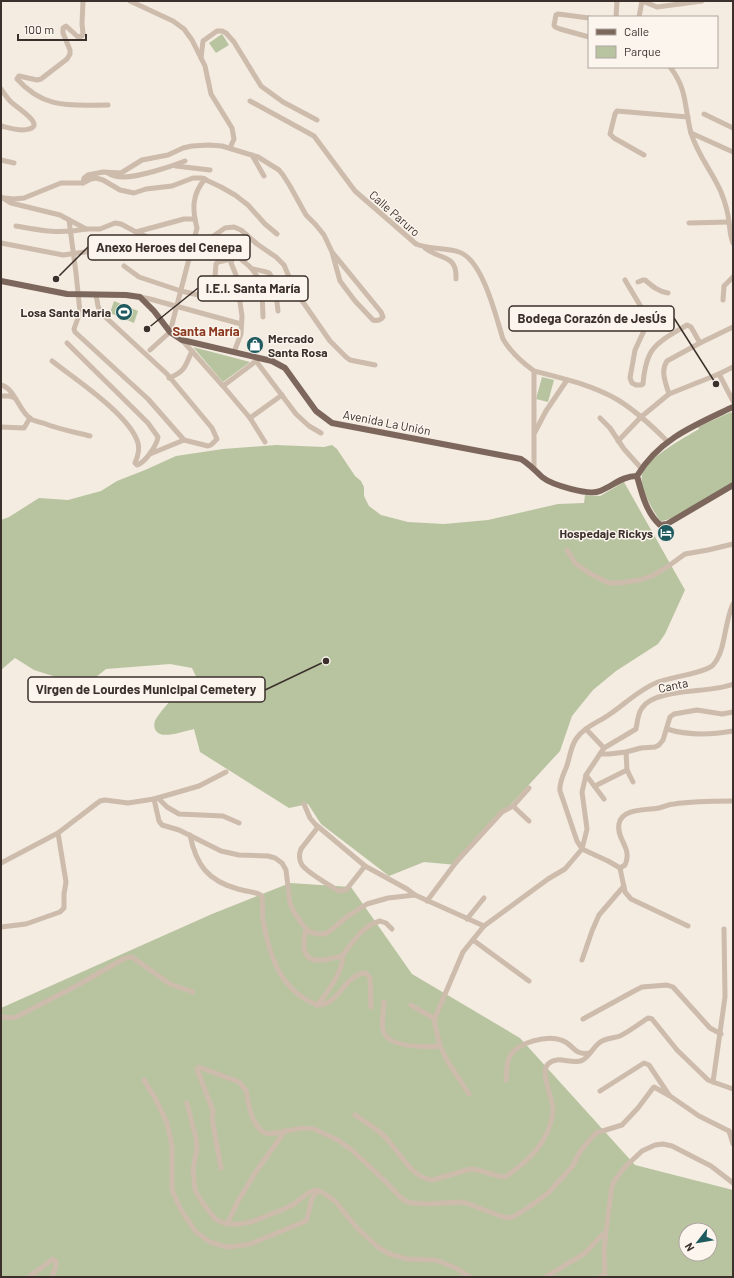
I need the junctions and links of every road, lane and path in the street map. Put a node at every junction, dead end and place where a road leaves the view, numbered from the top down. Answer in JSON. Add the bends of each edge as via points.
{"nodes":[{"id":1,"x":83,"y":1,"type":"edge"},
{"id":2,"x":130,"y":1,"type":"edge"},
{"id":3,"x":617,"y":1,"type":"edge"},
{"id":4,"x":642,"y":1,"type":"edge"},
{"id":5,"x":702,"y":1,"type":"edge"},
{"id":6,"x":616,"y":16,"type":"edge"},
{"id":7,"x":639,"y":16,"type":"edge"},
{"id":8,"x":588,"y":18,"type":"edge"},
{"id":9,"x":588,"y":37,"type":"edge"},
{"id":10,"x":201,"y":59,"type":"junction"},
{"id":11,"x":671,"y":68,"type":"edge"},
{"id":12,"x":1,"y":89,"type":"edge"},
{"id":13,"x":250,"y":101,"type":"dead end"},
{"id":14,"x":108,"y":104,"type":"dead end"},
{"id":15,"x":704,"y":114,"type":"dead end"},
{"id":16,"x":688,"y":117,"type":"junction"},
{"id":17,"x":317,"y":120,"type":"dead end"},
{"id":18,"x":1,"y":126,"type":"edge"},
{"id":19,"x":733,"y":128,"type":"edge"},
{"id":20,"x":691,"y":133,"type":"junction"},
{"id":21,"x":230,"y":148,"type":"junction"},
{"id":22,"x":733,"y":152,"type":"edge"},
{"id":23,"x":252,"y":155,"type":"junction"},
{"id":24,"x":644,"y":155,"type":"dead end"},
{"id":25,"x":1,"y":160,"type":"edge"},
{"id":26,"x":185,"y":161,"type":"dead end"},
{"id":27,"x":14,"y":163,"type":"dead end"},
{"id":28,"x":174,"y":166,"type":"junction"},
{"id":29,"x":210,"y":170,"type":"dead end"},
{"id":30,"x":107,"y":172,"type":"junction"},
{"id":31,"x":264,"y":176,"type":"dead end"},
{"id":32,"x":205,"y":179,"type":"junction"},
{"id":33,"x":83,"y":184,"type":"junction"},
{"id":34,"x":2,"y":197,"type":"edge"},
{"id":35,"x":195,"y":219,"type":"junction"},
{"id":36,"x":69,"y":220,"type":"junction"},
{"id":37,"x":729,"y":222,"type":"junction"},
{"id":38,"x":689,"y":223,"type":"dead end"},
{"id":39,"x":16,"y":226,"type":"dead end"},
{"id":40,"x":86,"y":229,"type":"junction"},
{"id":41,"x":71,"y":232,"type":"junction"},
{"id":42,"x":136,"y":232,"type":"junction"},
{"id":43,"x":277,"y":234,"type":"dead end"},
{"id":44,"x":143,"y":235,"type":"junction"},
{"id":45,"x":130,"y":241,"type":"junction"},
{"id":46,"x":733,"y":242,"type":"edge"},
{"id":47,"x":1,"y":243,"type":"edge"},
{"id":48,"x":425,"y":248,"type":"junction"},
{"id":49,"x":332,"y":252,"type":"junction"},
{"id":50,"x":73,"y":254,"type":"junction"},
{"id":51,"x":190,"y":256,"type":"junction"},
{"id":52,"x":134,"y":257,"type":"dead end"},
{"id":53,"x":231,"y":259,"type":"junction"},
{"id":54,"x":124,"y":266,"type":"dead end"},
{"id":55,"x":253,"y":269,"type":"junction"},
{"id":56,"x":733,"y":277,"type":"edge"},
{"id":57,"x":456,"y":279,"type":"dead end"},
{"id":58,"x":625,"y":280,"type":"dead end"},
{"id":59,"x":1,"y":281,"type":"edge"},
{"id":60,"x":638,"y":282,"type":"dead end"},
{"id":61,"x":181,"y":291,"type":"junction"},
{"id":62,"x":668,"y":293,"type":"dead end"},
{"id":63,"x":79,"y":295,"type":"junction"},
{"id":64,"x":96,"y":295,"type":"junction"},
{"id":65,"x":140,"y":297,"type":"junction"},
{"id":66,"x":723,"y":300,"type":"dead end"},
{"id":67,"x":176,"y":307,"type":"junction"},
{"id":68,"x":278,"y":310,"type":"dead end"},
{"id":69,"x":263,"y":317,"type":"dead end"},
{"id":70,"x":242,"y":324,"type":"junction"},
{"id":71,"x":733,"y":327,"type":"edge"},
{"id":72,"x":170,"y":332,"type":"junction"},
{"id":73,"x":182,"y":340,"type":"junction"},
{"id":74,"x":67,"y":343,"type":"dead end"},
{"id":75,"x":700,"y":343,"type":"junction"},
{"id":76,"x":150,"y":350,"type":"dead end"},
{"id":77,"x":192,"y":351,"type":"junction"},
{"id":78,"x":234,"y":352,"type":"junction"},
{"id":79,"x":255,"y":359,"type":"junction"},
{"id":80,"x":52,"y":361,"type":"dead end"},
{"id":81,"x":375,"y":365,"type":"dead end"},
{"id":82,"x":733,"y":366,"type":"edge"},
{"id":83,"x":534,"y":371,"type":"junction"},
{"id":84,"x":718,"y":374,"type":"junction"},
{"id":85,"x":169,"y":378,"type":"junction"},
{"id":86,"x":567,"y":380,"type":"junction"},
{"id":87,"x":1,"y":385,"type":"edge"},
{"id":88,"x":223,"y":386,"type":"junction"},
{"id":89,"x":669,"y":394,"type":"junction"},
{"id":90,"x":282,"y":395,"type":"junction"},
{"id":91,"x":1,"y":396,"type":"edge"},
{"id":92,"x":15,"y":398,"type":"junction"},
{"id":93,"x":733,"y":401,"type":"edge"},
{"id":94,"x":733,"y":408,"type":"edge"},
{"id":95,"x":641,"y":417,"type":"junction"},
{"id":96,"x":30,"y":418,"type":"junction"},
{"id":97,"x":250,"y":418,"type":"junction"},
{"id":98,"x":600,"y":418,"type":"dead end"},
{"id":99,"x":1,"y":426,"type":"edge"},
{"id":100,"x":535,"y":432,"type":"junction"},
{"id":101,"x":321,"y":433,"type":"dead end"},
{"id":102,"x":90,"y":436,"type":"dead end"},
{"id":103,"x":184,"y":440,"type":"junction"},
{"id":104,"x":618,"y":441,"type":"junction"},
{"id":105,"x":667,"y":441,"type":"junction"},
{"id":106,"x":265,"y":442,"type":"dead end"},
{"id":107,"x":150,"y":454,"type":"junction"},
{"id":108,"x":641,"y":468,"type":"junction"},
{"id":109,"x":534,"y":469,"type":"junction"},
{"id":110,"x":636,"y":476,"type":"junction"},
{"id":111,"x":733,"y":485,"type":"edge"},
{"id":112,"x":733,"y":544,"type":"edge"},
{"id":113,"x":567,"y":550,"type":"dead end"},
{"id":114,"x":733,"y":604,"type":"edge"},
{"id":115,"x":733,"y":684,"type":"edge"},
{"id":116,"x":733,"y":712,"type":"edge"},
{"id":117,"x":586,"y":729,"type":"junction"},
{"id":118,"x":667,"y":730,"type":"junction"},
{"id":119,"x":733,"y":731,"type":"edge"},
{"id":120,"x":604,"y":748,"type":"junction"},
{"id":121,"x":626,"y":752,"type":"junction"},
{"id":122,"x":600,"y":754,"type":"junction"},
{"id":123,"x":628,"y":770,"type":"junction"},
{"id":124,"x":226,"y":772,"type":"dead end"},
{"id":125,"x":586,"y":774,"type":"junction"},
{"id":126,"x":633,"y":782,"type":"dead end"},
{"id":127,"x":594,"y":786,"type":"junction"},
{"id":128,"x":529,"y":788,"type":"dead end"},
{"id":129,"x":156,"y":798,"type":"junction"},
{"id":130,"x":604,"y":799,"type":"dead end"},
{"id":131,"x":733,"y":801,"type":"edge"},
{"id":132,"x":304,"y":804,"type":"dead end"},
{"id":133,"x":513,"y":806,"type":"junction"},
{"id":134,"x":529,"y":821,"type":"dead end"},
{"id":135,"x":239,"y":823,"type":"dead end"},
{"id":136,"x":318,"y":827,"type":"junction"},
{"id":137,"x":58,"y":833,"type":"junction"},
{"id":138,"x":190,"y":835,"type":"junction"},
{"id":139,"x":582,"y":849,"type":"junction"},
{"id":140,"x":1,"y":863,"type":"edge"},
{"id":141,"x":365,"y":866,"type":"junction"},
{"id":142,"x":620,"y":868,"type":"junction"},
{"id":143,"x":624,"y":886,"type":"junction"},
{"id":144,"x":415,"y":895,"type":"junction"},
{"id":145,"x":484,"y":898,"type":"dead end"},
{"id":146,"x":427,"y":901,"type":"junction"},
{"id":147,"x":467,"y":919,"type":"junction"},
{"id":148,"x":484,"y":926,"type":"junction"},
{"id":149,"x":688,"y":926,"type":"dead end"},
{"id":150,"x":1,"y":927,"type":"edge"},
{"id":151,"x":306,"y":929,"type":"junction"},
{"id":152,"x":392,"y":929,"type":"dead end"},
{"id":153,"x":724,"y":929,"type":"dead end"},
{"id":154,"x":473,"y":940,"type":"junction"},
{"id":155,"x":342,"y":956,"type":"junction"},
{"id":156,"x":582,"y":960,"type":"dead end"},
{"id":157,"x":529,"y":981,"type":"dead end"},
{"id":158,"x":193,"y":992,"type":"dead end"},
{"id":159,"x":384,"y":1002,"type":"dead end"},
{"id":160,"x":318,"y":1005,"type":"junction"},
{"id":161,"x":411,"y":1005,"type":"dead end"},
{"id":162,"x":371,"y":1007,"type":"dead end"},
{"id":163,"x":1,"y":1017,"type":"edge"},
{"id":164,"x":435,"y":1019,"type":"junction"},
{"id":165,"x":583,"y":1019,"type":"dead end"},
{"id":166,"x":720,"y":1034,"type":"junction"},
{"id":167,"x":440,"y":1046,"type":"junction"},
{"id":168,"x":591,"y":1052,"type":"junction"},
{"id":169,"x":144,"y":1080,"type":"dead end"},
{"id":170,"x":506,"y":1080,"type":"dead end"},
{"id":171,"x":713,"y":1082,"type":"junction"},
{"id":172,"x":733,"y":1089,"type":"edge"},
{"id":173,"x":600,"y":1091,"type":"dead end"},
{"id":174,"x":469,"y":1094,"type":"dead end"},
{"id":175,"x":670,"y":1096,"type":"junction"},
{"id":176,"x":187,"y":1103,"type":"dead end"},
{"id":177,"x":355,"y":1115,"type":"dead end"},
{"id":178,"x":731,"y":1129,"type":"edge"},
{"id":179,"x":285,"y":1131,"type":"junction"},
{"id":180,"x":733,"y":1144,"type":"edge"},
{"id":181,"x":221,"y":1168,"type":"dead end"},
{"id":182,"x":733,"y":1183,"type":"edge"},
{"id":183,"x":318,"y":1191,"type":"junction"},
{"id":184,"x":227,"y":1224,"type":"junction"},
{"id":185,"x":606,"y":1231,"type":"junction"},
{"id":186,"x":29,"y":1277,"type":"edge"},
{"id":187,"x":52,"y":1277,"type":"edge"},
{"id":188,"x":470,"y":1277,"type":"edge"},
{"id":189,"x":546,"y":1277,"type":"edge"},
{"id":190,"x":600,"y":1277,"type":"edge"}],
"edges":[{"from":1,"to":14,"type":"street","via":[[82,36],[78,37],[66,26],[63,28],[70,50],[67,59],[41,79],[33,80],[19,76],[17,78],[26,88],[50,102],[68,105]]},
{"from":2,"to":10,"type":"street","via":[[184,29]]},
{"from":3,"to":6,"type":"street"},
{"from":4,"to":5,"type":"street","via":[[657,7]]},
{"from":4,"to":7,"type":"street"},
{"from":8,"to":9,"type":"street","via":[[558,14],[554,24],[560,29]]},
{"from":10,"to":17,"type":"street","via":[[203,41],[214,32],[226,33],[261,86],[282,102]]},
{"from":10,"to":21,"type":"street","via":[[211,94],[232,128],[234,139]]},
{"from":11,"to":16,"type":"street","via":[[680,82]]},
{"from":12,"to":18,"type":"street","via":[[10,101],[32,119],[34,125],[25,130]]},
{"from":13,"to":48,"type":"street","name":"Calle Paruro","via":[[311,133],[355,191],[416,244]]},
{"from":15,"to":19,"type":"street"},
{"from":16,"to":20,"type":"street"},
{"from":16,"to":24,"type":"street","via":[[617,111],[610,134]]},
{"from":20,"to":22,"type":"street"},
{"from":20,"to":37,"type":"street","via":[[700,156],[720,191]]},
{"from":21,"to":23,"type":"street"},
{"from":21,"to":30,"type":"street","via":[[209,145],[183,148],[168,155],[142,160],[121,173]]},
{"from":23,"to":31,"type":"street"},
{"from":23,"to":49,"type":"street","via":[[279,170],[306,215],[324,235]]},
{"from":25,"to":27,"type":"street"},
{"from":26,"to":28,"type":"street"},
{"from":28,"to":29,"type":"street"},
{"from":28,"to":30,"type":"street","via":[[130,177],[114,176]]},
{"from":30,"to":33,"type":"street","via":[[88,175],[84,178]]},
{"from":32,"to":33,"type":"street","via":[[193,178],[172,186],[134,193],[120,190],[96,178]]},
{"from":32,"to":35,"type":"street","via":[[195,194]]},
{"from":32,"to":43,"type":"street","via":[[235,195]]},
{"from":33,"to":34,"type":"street","via":[[61,183],[24,198]]},
{"from":34,"to":36,"type":"street","via":[[11,203],[60,215]]},
{"from":35,"to":42,"type":"street","via":[[184,219]]},
{"from":35,"to":51,"type":"street","via":[[197,228]]},
{"from":36,"to":40,"type":"street"},
{"from":36,"to":41,"type":"street"},
{"from":37,"to":38,"type":"street"},
{"from":37,"to":46,"type":"street"},
{"from":39,"to":41,"type":"street","via":[[48,232]]},
{"from":40,"to":41,"type":"street"},
{"from":40,"to":42,"type":"street","via":[[100,229],[115,223]]},
{"from":41,"to":50,"type":"street"},
{"from":42,"to":44,"type":"street"},
{"from":44,"to":45,"type":"street"},
{"from":44,"to":51,"type":"street"},
{"from":45,"to":50,"type":"street"},
{"from":45,"to":52,"type":"street"},
{"from":47,"to":50,"type":"street","via":[[63,255]]},
{"from":48,"to":57,"type":"street","via":[[450,260],[457,271]]},
{"from":48,"to":83,"type":"street","name":"Calle Paruro","via":[[459,252],[470,259],[484,284],[507,347]]},
{"from":49,"to":49,"type":"street","via":[[340,281],[373,320],[381,319],[383,317],[380,312]]},
{"from":50,"to":63,"type":"street"},
{"from":51,"to":61,"type":"street"},
{"from":51,"to":81,"type":"street","via":[[225,228],[234,227],[241,230],[284,265],[296,291],[330,341],[350,360]]},
{"from":53,"to":55,"type":"street","via":[[235,255]]},
{"from":53,"to":61,"type":"street","via":[[216,264],[214,277],[219,293],[217,298]]},
{"from":53,"to":70,"type":"street","via":[[240,296]]},
{"from":54,"to":61,"type":"street","via":[[139,276]]},
{"from":55,"to":68,"type":"street","via":[[269,273],[271,276]]},
{"from":55,"to":69,"type":"street","via":[[262,289]]},
{"from":56,"to":66,"type":"street","via":[[724,286]]},
{"from":58,"to":75,"type":"street","via":[[648,322],[635,350],[630,378],[632,383],[643,384],[648,356],[664,339],[687,325]]},
{"from":59,"to":63,"type":"main road"},
{"from":60,"to":62,"type":"street","via":[[646,280],[663,293]]},
{"from":61,"to":67,"type":"street"},
{"from":63,"to":64,"type":"main road"},
{"from":63,"to":103,"type":"street","via":[[80,312],[75,332],[148,399]]},
{"from":64,"to":65,"type":"main road"},
{"from":64,"to":85,"type":"street","via":[[101,313]]},
{"from":65,"to":67,"type":"street"},
{"from":65,"to":72,"type":"main road","name":"Avenida La Unión"},
{"from":67,"to":70,"type":"street"},
{"from":67,"to":72,"type":"street"},
{"from":70,"to":78,"type":"street"},
{"from":71,"to":75,"type":"street"},
{"from":72,"to":73,"type":"main road","name":"Avenida La Unión"},
{"from":72,"to":76,"type":"street"},
{"from":73,"to":77,"type":"street"},
{"from":73,"to":78,"type":"main road","name":"Avenida La Unión"},
{"from":74,"to":107,"type":"street","via":[[154,431],[158,441]]},
{"from":75,"to":89,"type":"street","via":[[664,365],[663,371]]},
{"from":77,"to":85,"type":"street","via":[[183,371]]},
{"from":77,"to":88,"type":"street"},
{"from":78,"to":79,"type":"main road","name":"Avenida La Unión"},
{"from":79,"to":88,"type":"street"},
{"from":79,"to":90,"type":"street"},
{"from":79,"to":109,"type":"main road","name":"Avenida La Unión","via":[[279,364],[285,368],[316,411],[332,423],[521,459]]},
{"from":80,"to":107,"type":"street","via":[[113,408],[128,425],[138,444],[137,465]]},
{"from":82,"to":84,"type":"street"},
{"from":83,"to":86,"type":"street","name":"Calle Paruro"},
{"from":83,"to":100,"type":"street"},
{"from":84,"to":89,"type":"street"},
{"from":84,"to":93,"type":"street"},
{"from":85,"to":103,"type":"street","via":[[212,428],[217,439],[208,446]]},
{"from":86,"to":95,"type":"street","name":"Calle Paruro","via":[[602,392]]},
{"from":86,"to":100,"type":"street"},
{"from":87,"to":92,"type":"street","via":[[7,387]]},
{"from":88,"to":97,"type":"street"},
{"from":89,"to":95,"type":"street"},
{"from":90,"to":97,"type":"street"},
{"from":90,"to":101,"type":"street","via":[[296,414]]},
{"from":91,"to":92,"type":"street"},
{"from":92,"to":96,"type":"street"},
{"from":94,"to":105,"type":"main road","via":[[691,426]]},
{"from":95,"to":104,"type":"street"},
{"from":95,"to":105,"type":"street","name":"Calle Paruro"},
{"from":96,"to":99,"type":"street","via":[[24,428]]},
{"from":96,"to":102,"type":"street"},
{"from":97,"to":106,"type":"street"},
{"from":98,"to":104,"type":"street"},
{"from":100,"to":109,"type":"street"},
{"from":103,"to":107,"type":"street"},
{"from":104,"to":108,"type":"street"},
{"from":105,"to":108,"type":"main road"},
{"from":108,"to":110,"type":"main road"},
{"from":109,"to":110,"type":"main road","name":"Avenida La Unión","via":[[550,482],[587,492],[598,492],[624,478]]},
{"from":110,"to":111,"type":"main road","via":[[647,507],[660,525],[667,524]]},
{"from":112,"to":113,"type":"street","via":[[685,554],[652,576],[619,583],[609,583],[589,573],[575,563]]},
{"from":114,"to":117,"type":"street","via":[[724,640],[712,666],[648,686]]},
{"from":115,"to":120,"type":"street","name":"Canta","via":[[654,699],[641,709],[636,729]]},
{"from":116,"to":118,"type":"street","via":[[722,714],[697,710],[674,714],[670,717]]},
{"from":117,"to":120,"type":"street"},
{"from":117,"to":139,"type":"street","via":[[572,747],[560,786],[572,828]]},
{"from":118,"to":119,"type":"street","via":[[696,735]]},
{"from":118,"to":121,"type":"street","via":[[659,745],[654,748]]},
{"from":120,"to":122,"type":"street","name":"Canta"},
{"from":121,"to":122,"type":"street"},
{"from":121,"to":123,"type":"street"},
{"from":122,"to":125,"type":"street","name":"Canta"},
{"from":123,"to":126,"type":"street"},
{"from":123,"to":127,"type":"street"},
{"from":124,"to":129,"type":"street","via":[[198,786]]},
{"from":125,"to":127,"type":"street"},
{"from":125,"to":139,"type":"street","name":"Canta","via":[[582,792],[587,828]]},
{"from":127,"to":130,"type":"street"},
{"from":128,"to":133,"type":"street"},
{"from":129,"to":135,"type":"street","via":[[179,814],[223,816]]},
{"from":129,"to":137,"type":"street","via":[[128,803],[100,801]]},
{"from":129,"to":138,"type":"street","via":[[162,825]]},
{"from":131,"to":142,"type":"street","via":[[672,804],[630,812],[622,817],[619,823],[628,856],[625,865]]},
{"from":132,"to":136,"type":"street","via":[[310,818]]},
{"from":133,"to":134,"type":"street"},
{"from":133,"to":146,"type":"street","via":[[502,812],[456,861]]},
{"from":136,"to":141,"type":"street"},
{"from":136,"to":141,"type":"street","via":[[300,853],[302,864],[308,870],[339,891],[343,891]]},
{"from":137,"to":140,"type":"street"},
{"from":137,"to":150,"type":"street","via":[[66,882],[64,908],[60,912],[26,924]]},
{"from":138,"to":151,"type":"street","via":[[221,851],[239,855],[268,856],[282,863],[286,870],[290,903]]},
{"from":138,"to":160,"type":"street","via":[[196,858],[206,872],[221,883],[262,896],[269,949],[276,967],[300,996]]},
{"from":139,"to":142,"type":"street"},
{"from":139,"to":148,"type":"street","via":[[565,869]]},
{"from":141,"to":144,"type":"street"},
{"from":142,"to":143,"type":"street"},
{"from":143,"to":149,"type":"street","via":[[631,899]]},
{"from":143,"to":156,"type":"street","via":[[599,915]]},
{"from":144,"to":146,"type":"street"},
{"from":144,"to":151,"type":"street","via":[[388,898],[367,904],[325,934]]},
{"from":145,"to":147,"type":"street"},
{"from":146,"to":147,"type":"street"},
{"from":147,"to":148,"type":"street"},
{"from":148,"to":154,"type":"street"},
{"from":151,"to":155,"type":"street","via":[[304,946],[312,960],[320,961]]},
{"from":152,"to":155,"type":"street","via":[[380,921],[374,923],[360,932]]},
{"from":153,"to":166,"type":"street","via":[[725,997]]},
{"from":154,"to":157,"type":"street"},
{"from":154,"to":164,"type":"street","via":[[463,952]]},
{"from":155,"to":160,"type":"street","via":[[340,969]]},
{"from":158,"to":163,"type":"street","via":[[170,984],[132,957],[125,958],[20,1015],[13,1018]]},
{"from":159,"to":167,"type":"street","via":[[383,1029],[386,1036],[403,1046]]},
{"from":160,"to":162,"type":"street","via":[[327,1003],[351,979],[366,973],[370,978]]},
{"from":161,"to":164,"type":"street"},
{"from":164,"to":167,"type":"street"},
{"from":165,"to":166,"type":"street","via":[[636,990],[668,985],[676,990],[710,1028]]},
{"from":166,"to":171,"type":"street"},
{"from":167,"to":174,"type":"street"},
{"from":168,"to":170,"type":"street","via":[[580,1053],[557,1038],[531,1041],[511,1054],[507,1064]]},
{"from":168,"to":171,"type":"street","via":[[601,1041],[622,1035],[650,1018],[677,1050]]},
{"from":168,"to":177,"type":"street","via":[[583,1060],[577,1062],[556,1059],[545,1068],[553,1108],[549,1128],[543,1142],[534,1153],[505,1177],[496,1177],[472,1169],[432,1180],[427,1179],[414,1172],[386,1138]]},
{"from":169,"to":183,"type":"street","via":[[167,1123],[172,1146],[172,1190],[196,1232],[210,1242],[230,1247],[250,1244],[306,1221],[313,1195]]},
{"from":171,"to":172,"type":"street"},
{"from":173,"to":175,"type":"street","via":[[646,1063]]},
{"from":175,"to":178,"type":"street","via":[[699,1116]]},
{"from":175,"to":179,"type":"street","via":[[652,1088],[638,1108],[622,1124],[596,1133],[581,1150],[572,1167],[543,1197],[509,1218],[463,1202],[428,1204],[405,1201],[338,1140],[314,1129]]},
{"from":176,"to":184,"type":"street","via":[[196,1138],[197,1149],[193,1169],[195,1190],[215,1218]]},
{"from":178,"to":180,"type":"street"},
{"from":179,"to":181,"type":"street","via":[[269,1134],[262,1132],[254,1119],[248,1093],[243,1086],[239,1082],[198,1068],[213,1112]]},
{"from":179,"to":184,"type":"street","via":[[255,1172]]},
{"from":182,"to":185,"type":"street","via":[[711,1166],[672,1146],[655,1145],[642,1151],[616,1177],[612,1186]]},
{"from":183,"to":184,"type":"street","via":[[308,1193],[294,1204],[254,1221]]},
{"from":183,"to":188,"type":"street","via":[[335,1200],[357,1228],[390,1254],[407,1259],[442,1262]]},
{"from":185,"to":189,"type":"street","via":[[585,1253]]},
{"from":185,"to":190,"type":"street","via":[[605,1274]]},
{"from":186,"to":187,"type":"street","via":[[53,1259],[56,1260],[56,1266]]}]}
